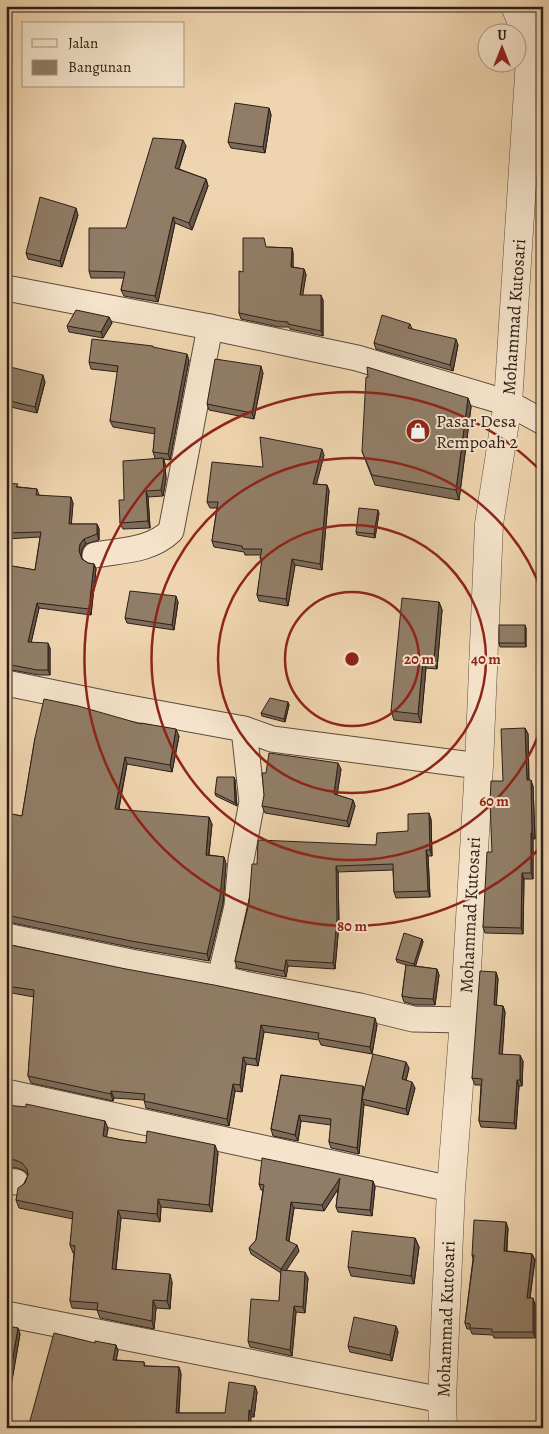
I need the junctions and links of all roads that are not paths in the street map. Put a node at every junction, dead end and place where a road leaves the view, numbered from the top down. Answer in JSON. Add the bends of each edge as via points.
{"nodes":[{"id":1,"x":515,"y":6,"type":"edge"},
{"id":2,"x":538,"y":6,"type":"edge"},
{"id":3,"x":531,"y":44,"type":"junction"},
{"id":4,"x":6,"y":288,"type":"edge"},
{"id":5,"x":210,"y":327,"type":"junction"},
{"id":6,"x":508,"y":403,"type":"junction"},
{"id":7,"x":543,"y":422,"type":"edge"},
{"id":8,"x":94,"y":554,"type":"dead end"},
{"id":9,"x":6,"y":683,"type":"edge"},
{"id":10,"x":244,"y":729,"type":"junction"},
{"id":11,"x":479,"y":766,"type":"junction"},
{"id":12,"x":6,"y":936,"type":"edge"},
{"id":13,"x":220,"y":978,"type":"junction"},
{"id":14,"x":464,"y":1020,"type":"junction"},
{"id":15,"x":6,"y":1092,"type":"edge"},
{"id":16,"x":451,"y":1189,"type":"junction"},
{"id":17,"x":6,"y":1314,"type":"edge"},
{"id":18,"x":442,"y":1400,"type":"junction"},
{"id":19,"x":443,"y":1428,"type":"edge"}],
"edges":[{"from":1,"to":3,"type":"street"},
{"from":2,"to":3,"type":"street","name":"Mohammad Kutosari"},
{"from":3,"to":6,"type":"street","name":"Mohammad Kutosari"},
{"from":4,"to":5,"type":"street"},
{"from":5,"to":6,"type":"street","via":[[357,358]]},
{"from":5,"to":8,"type":"street","via":[[171,531],[148,546]]},
{"from":6,"to":7,"type":"street"},
{"from":6,"to":11,"type":"street","name":"Mohammad Kutosari","via":[[490,524]]},
{"from":9,"to":10,"type":"street"},
{"from":10,"to":11,"type":"street","via":[[272,739]]},
{"from":10,"to":13,"type":"street","via":[[252,802],[241,860],[237,906]]},
{"from":11,"to":14,"type":"street","name":"Mohammad Kutosari"},
{"from":12,"to":13,"type":"street"},
{"from":13,"to":14,"type":"street","via":[[413,1019]]},
{"from":14,"to":16,"type":"street","name":"Mohammad Kutosari"},
{"from":15,"to":16,"type":"street"},
{"from":16,"to":18,"type":"street","name":"Mohammad Kutosari"},
{"from":17,"to":18,"type":"street"},
{"from":18,"to":19,"type":"street","name":"Mohammad Kutosari"}]}
